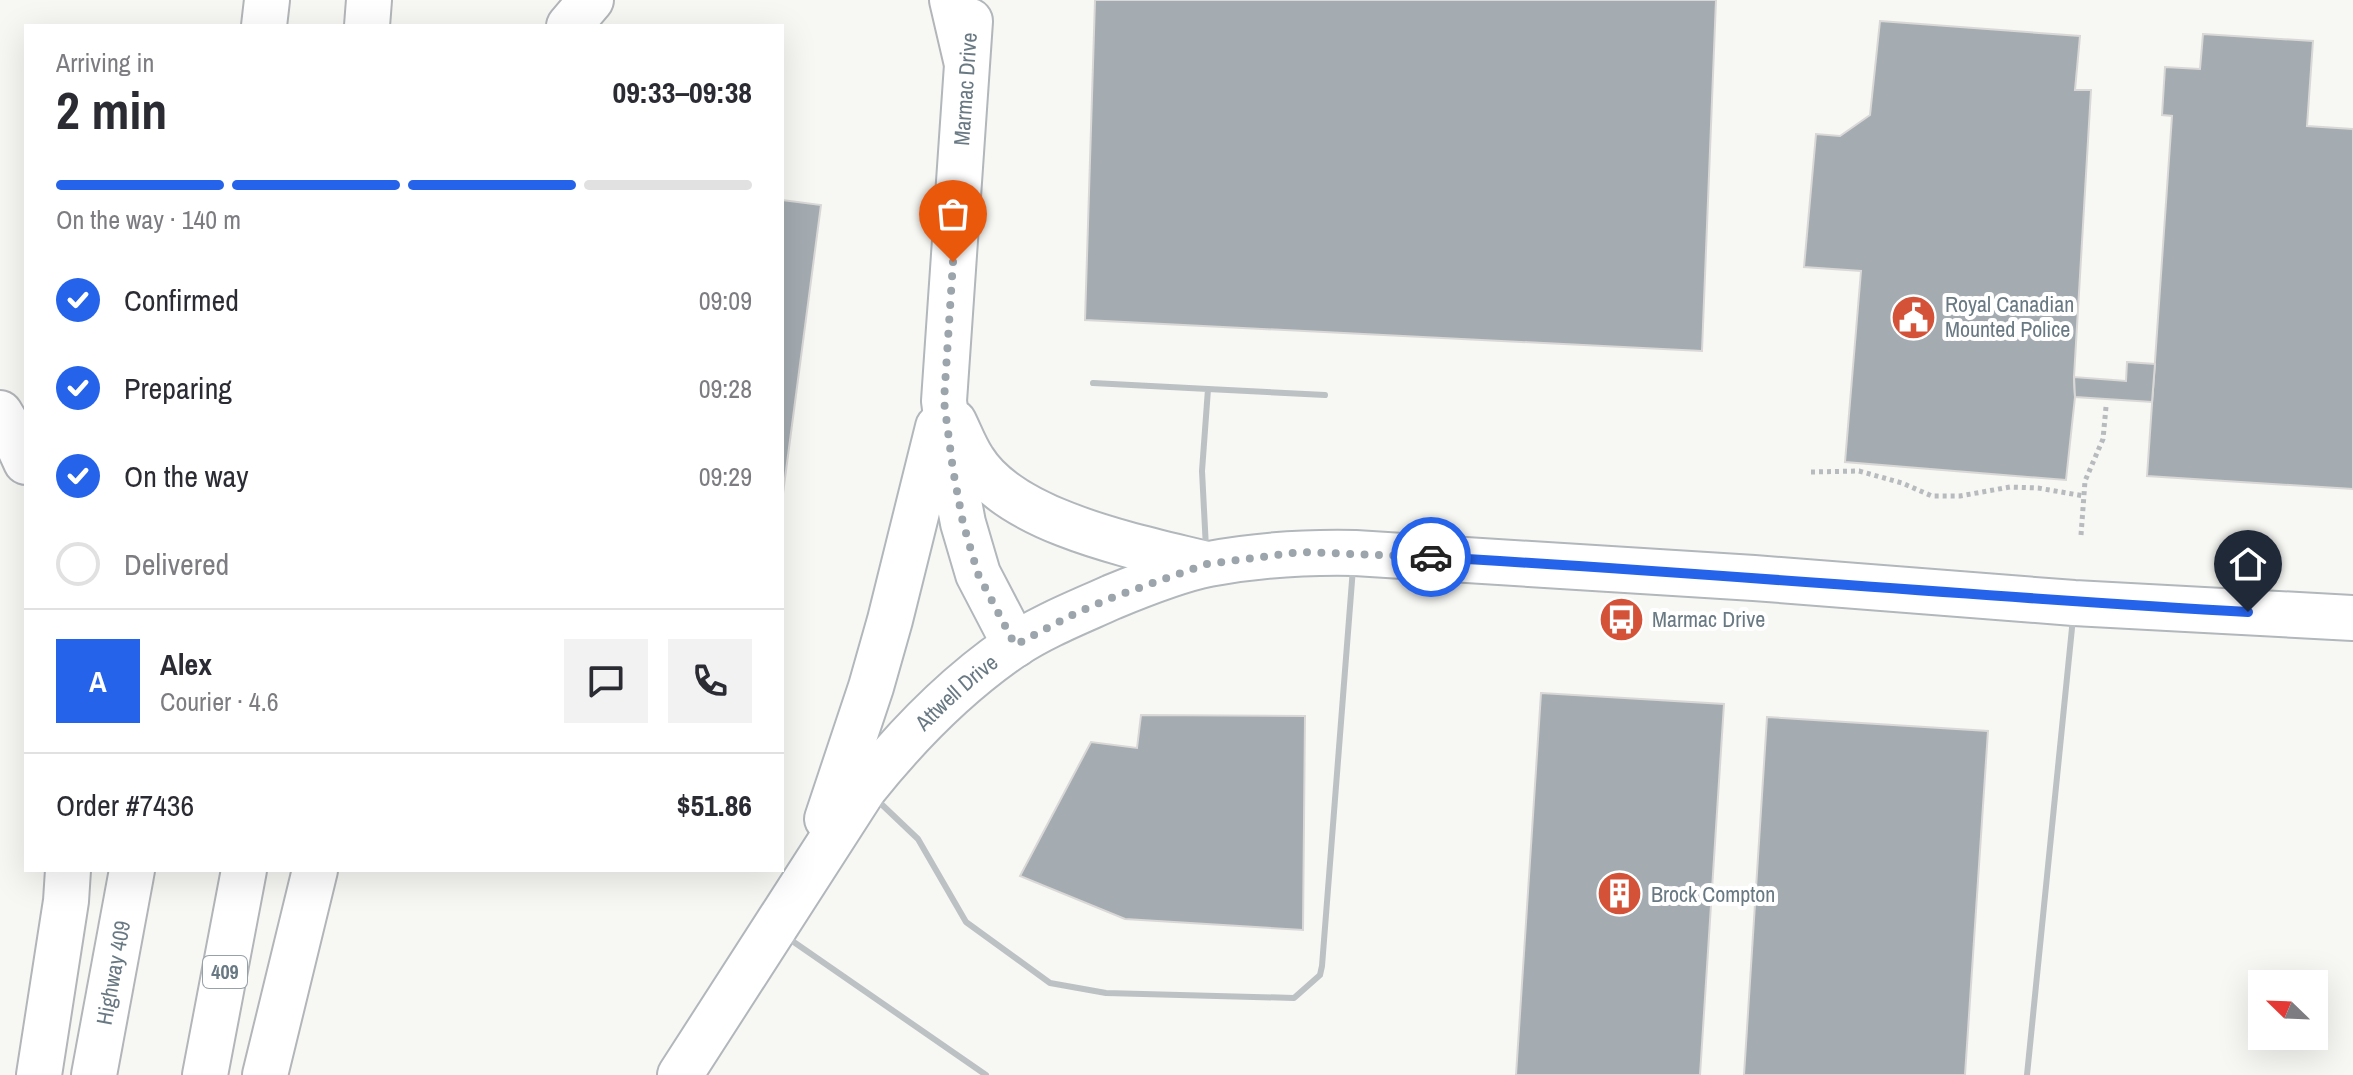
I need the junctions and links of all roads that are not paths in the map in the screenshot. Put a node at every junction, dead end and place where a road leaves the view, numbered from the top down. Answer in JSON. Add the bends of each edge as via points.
{"nodes":[{"id":1,"x":267,"y":0,"type":"edge"},
{"id":2,"x":369,"y":0,"type":"edge"},
{"id":3,"x":591,"y":0,"type":"edge"},
{"id":4,"x":952,"y":0,"type":"edge"},
{"id":5,"x":972,"y":0,"type":"edge"},
{"id":6,"x":264,"y":24,"type":"edge"},
{"id":7,"x":367,"y":24,"type":"edge"},
{"id":8,"x":571,"y":24,"type":"edge"},
{"id":9,"x":966,"y":60,"type":"junction"},
{"id":10,"x":1093,"y":383,"type":"dead end"},
{"id":11,"x":1208,"y":389,"type":"junction"},
{"id":12,"x":1325,"y":395,"type":"dead end"},
{"id":13,"x":944,"y":401,"type":"junction"},
{"id":14,"x":0,"y":413,"type":"edge"},
{"id":15,"x":24,"y":458,"type":"edge"},
{"id":16,"x":1355,"y":553,"type":"junction"},
{"id":17,"x":1207,"y":564,"type":"junction"},
{"id":18,"x":2074,"y":603,"type":"junction"},
{"id":19,"x":2353,"y":618,"type":"edge"},
{"id":20,"x":1015,"y":645,"type":"junction"},
{"id":21,"x":864,"y":789,"type":"junction"},
{"id":22,"x":68,"y":872,"type":"edge"},
{"id":23,"x":132,"y":872,"type":"edge"},
{"id":24,"x":244,"y":872,"type":"edge"},
{"id":25,"x":315,"y":872,"type":"edge"},
{"id":26,"x":809,"y":874,"type":"junction"},
{"id":27,"x":774,"y":929,"type":"junction"},
{"id":28,"x":39,"y":1075,"type":"edge"},
{"id":29,"x":94,"y":1075,"type":"edge"},
{"id":30,"x":205,"y":1075,"type":"edge"},
{"id":31,"x":265,"y":1075,"type":"edge"},
{"id":32,"x":680,"y":1075,"type":"edge"},
{"id":33,"x":986,"y":1075,"type":"edge"},
{"id":34,"x":2027,"y":1075,"type":"edge"}],
"edges":[{"from":1,"to":6,"type":"main road"},
{"from":2,"to":7,"type":"main road"},
{"from":3,"to":8,"type":"main road"},
{"from":4,"to":9,"type":"main road"},
{"from":5,"to":9,"type":"main road","name":"Marmac Drive"},
{"from":9,"to":13,"type":"main road","name":"Marmac Drive"},
{"from":10,"to":11,"type":"lane"},
{"from":11,"to":12,"type":"lane"},
{"from":11,"to":17,"type":"lane","via":[[1202,471]]},
{"from":13,"to":17,"type":"main road","via":[[974,462],[996,486],[1027,506],[1112,541]]},
{"from":13,"to":20,"type":"main road","name":"Marmac Drive","via":[[963,523],[978,574]]},
{"from":13,"to":26,"type":"main road","via":[[878,662]]},
{"from":14,"to":15,"type":"main road"},
{"from":16,"to":17,"type":"main road","name":"Attwell Drive","via":[[1300,552]]},
{"from":16,"to":18,"type":"main road","name":"Attwell Drive"},
{"from":16,"to":21,"type":"lane","via":[[1322,966],[1320,975],[1294,998],[1106,993],[1050,983],[966,922],[918,839]]},
{"from":17,"to":20,"type":"main road","name":"Attwell Drive","via":[[1124,592]]},
{"from":18,"to":19,"type":"main road","name":"Attwell Drive"},
{"from":18,"to":34,"type":"lane"},
{"from":20,"to":21,"type":"main road","name":"Attwell Drive","via":[[929,715]]},
{"from":21,"to":26,"type":"main road","name":"Attwell Drive"},
{"from":22,"to":28,"type":"main road"},
{"from":23,"to":29,"type":"main road","name":"Highway 409"},
{"from":24,"to":30,"type":"main road","number":"409"},
{"from":25,"to":31,"type":"main road"},
{"from":26,"to":27,"type":"main road","name":"Attwell Drive"},
{"from":27,"to":32,"type":"main road","name":"Attwell Drive"},
{"from":27,"to":33,"type":"lane"}]}
